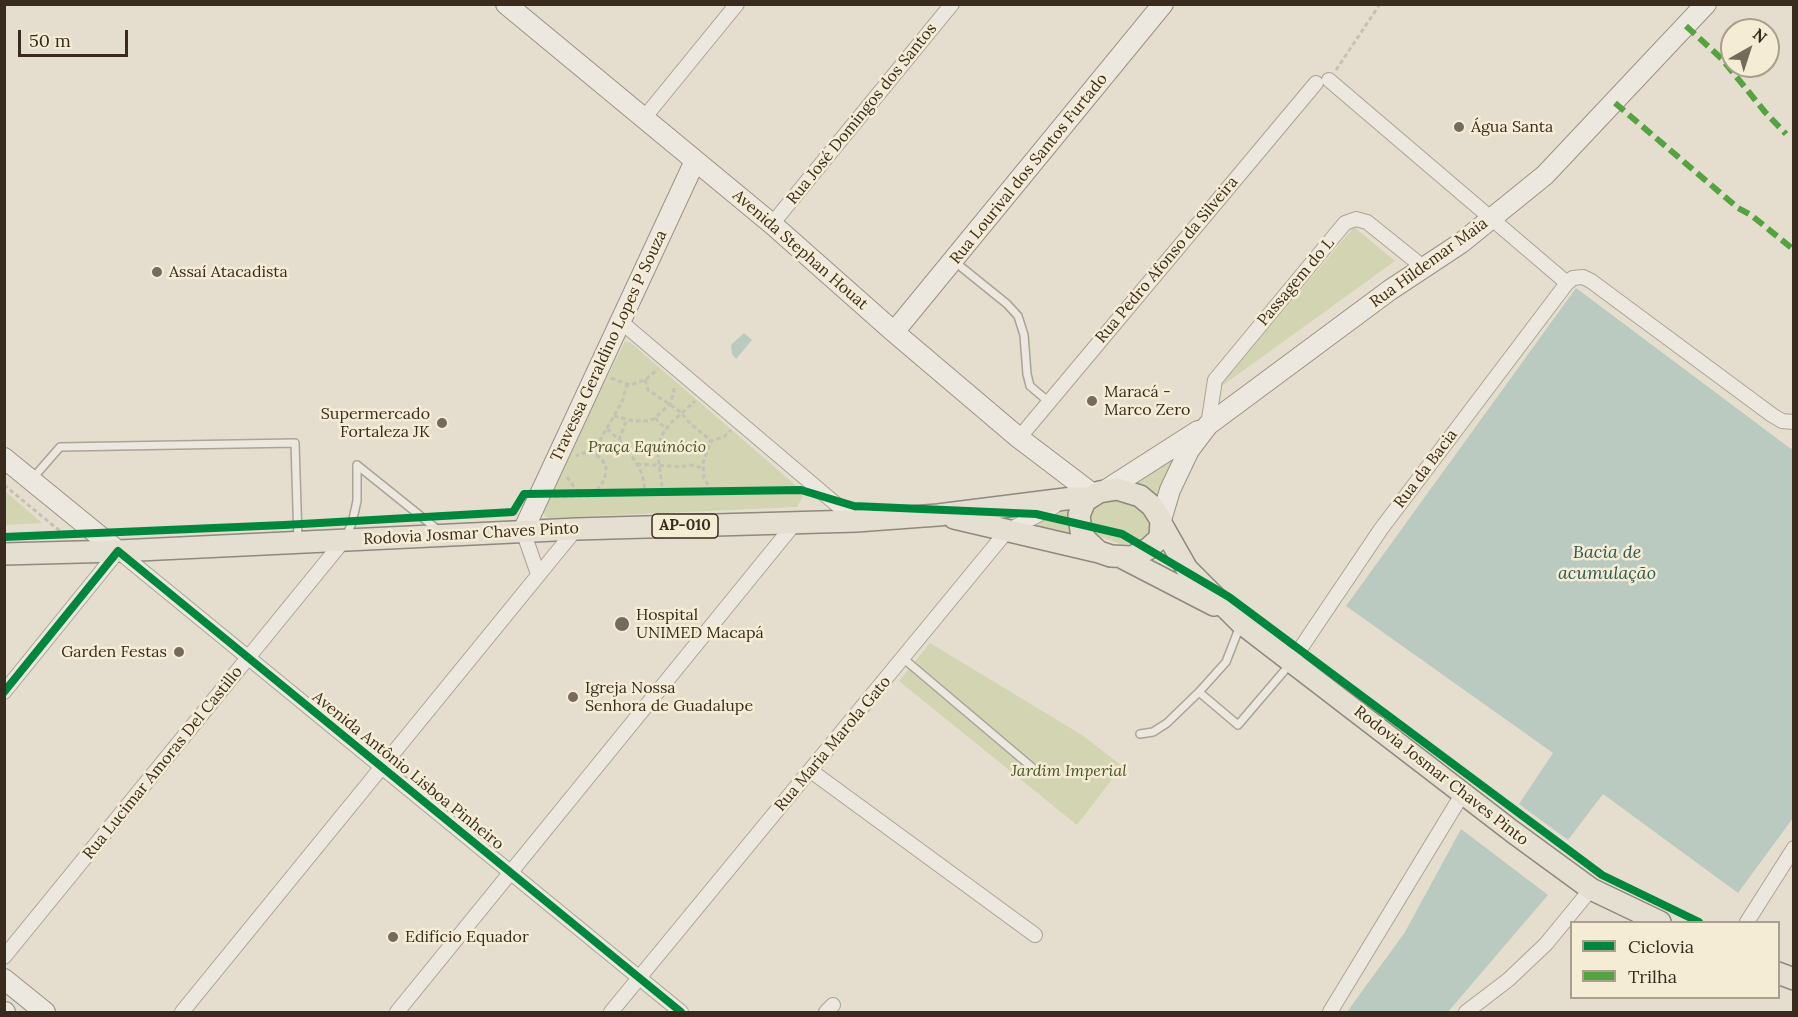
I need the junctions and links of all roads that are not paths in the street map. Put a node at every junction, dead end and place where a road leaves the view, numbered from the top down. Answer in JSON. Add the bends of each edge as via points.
{"nodes":[{"id":1,"x":737,"y":4,"type":"edge"},
{"id":2,"x":952,"y":4,"type":"edge"},
{"id":3,"x":1163,"y":4,"type":"edge"},
{"id":4,"x":1706,"y":4,"type":"edge"},
{"id":5,"x":514,"y":7,"type":"edge"},
{"id":6,"x":644,"y":118,"type":"junction"},
{"id":7,"x":695,"y":161,"type":"junction"},
{"id":8,"x":1492,"y":218,"type":"junction"},
{"id":9,"x":771,"y":224,"type":"junction"},
{"id":10,"x":953,"y":260,"type":"junction"},
{"id":11,"x":1423,"y":267,"type":"junction"},
{"id":12,"x":1567,"y":283,"type":"junction"},
{"id":13,"x":620,"y":321,"type":"junction"},
{"id":14,"x":894,"y":332,"type":"junction"},
{"id":15,"x":1049,"y":402,"type":"junction"},
{"id":16,"x":1794,"y":422,"type":"edge"},
{"id":17,"x":1208,"y":424,"type":"junction"},
{"id":18,"x":1019,"y":438,"type":"junction"},
{"id":19,"x":4,"y":458,"type":"edge"},
{"id":20,"x":32,"y":480,"type":"junction"},
{"id":21,"x":1090,"y":495,"type":"junction"},
{"id":22,"x":938,"y":515,"type":"junction"},
{"id":23,"x":856,"y":521,"type":"junction"},
{"id":24,"x":1161,"y":522,"type":"junction"},
{"id":25,"x":795,"y":523,"type":"junction"},
{"id":26,"x":576,"y":529,"type":"junction"},
{"id":27,"x":523,"y":531,"type":"junction"},
{"id":28,"x":1007,"y":531,"type":"junction"},
{"id":29,"x":445,"y":535,"type":"junction"},
{"id":30,"x":344,"y":540,"type":"junction"},
{"id":31,"x":298,"y":542,"type":"junction"},
{"id":32,"x":118,"y":551,"type":"junction"},
{"id":33,"x":1099,"y":552,"type":"junction"},
{"id":34,"x":4,"y":554,"type":"edge"},
{"id":35,"x":1121,"y":557,"type":"junction"},
{"id":36,"x":538,"y":574,"type":"junction"},
{"id":37,"x":1237,"y":619,"type":"junction"},
{"id":38,"x":249,"y":657,"type":"junction"},
{"id":39,"x":904,"y":659,"type":"junction"},
{"id":40,"x":1293,"y":661,"type":"junction"},
{"id":41,"x":4,"y":692,"type":"edge"},
{"id":42,"x":1199,"y":692,"type":"junction"},
{"id":43,"x":1140,"y":734,"type":"dead end"},
{"id":44,"x":382,"y":767,"type":"junction"},
{"id":45,"x":1034,"y":769,"type":"dead end"},
{"id":46,"x":811,"y":771,"type":"junction"},
{"id":47,"x":1462,"y":793,"type":"junction"},
{"id":48,"x":1794,"y":848,"type":"edge"},
{"id":49,"x":511,"y":873,"type":"junction"},
{"id":50,"x":1591,"y":889,"type":"junction"},
{"id":51,"x":1658,"y":921,"type":"edge"},
{"id":52,"x":1748,"y":921,"type":"edge"},
{"id":53,"x":1035,"y":935,"type":"dead end"},
{"id":54,"x":4,"y":957,"type":"edge"},
{"id":55,"x":639,"y":978,"type":"junction"},
{"id":56,"x":4,"y":979,"type":"edge"},
{"id":57,"x":45,"y":1012,"type":"edge"},
{"id":58,"x":182,"y":1012,"type":"edge"},
{"id":59,"x":397,"y":1012,"type":"edge"},
{"id":60,"x":611,"y":1012,"type":"edge"},
{"id":61,"x":681,"y":1012,"type":"edge"},
{"id":62,"x":1330,"y":1012,"type":"edge"},
{"id":63,"x":1466,"y":1012,"type":"edge"}],
"edges":[{"from":1,"to":6,"type":"street"},
{"from":2,"to":9,"type":"street","name":"Rua José Domingos dos Santos"},
{"from":3,"to":10,"type":"main road","name":"Rua Lourival dos Santos Furtado"},
{"from":4,"to":8,"type":"main road","name":"Rua Hildemar Maia","via":[[1576,145]]},
{"from":5,"to":6,"type":"main road","name":"Avenida Stephan Houat"},
{"from":6,"to":7,"type":"main road","name":"Avenida Stephan Houat"},
{"from":7,"to":9,"type":"main road","name":"Avenida Stephan Houat"},
{"from":7,"to":13,"type":"main road","name":"Travessa Geraldino Lopes P Souza"},
{"from":8,"to":11,"type":"main road","name":"Rua Hildemar Maia"},
{"from":8,"to":12,"type":"street"},
{"from":8,"to":15,"type":"street","name":"Rua Pedro Afonso da Silveira","via":[[1323,82]]},
{"from":9,"to":14,"type":"main road","name":"Avenida Stephan Houat"},
{"from":10,"to":14,"type":"main road","name":"Rua Lourival dos Santos Furtado"},
{"from":10,"to":15,"type":"lane","via":[[1018,316],[1030,386]]},
{"from":11,"to":17,"type":"main road","name":"Rua Hildemar Maia"},
{"from":11,"to":17,"type":"street","name":"Passagem do L","via":[[1367,222],[1356,219],[1345,223],[1215,380]]},
{"from":12,"to":16,"type":"street","via":[[1573,278],[1592,281],[1772,415]]},
{"from":12,"to":40,"type":"street","name":"Rua da Bacia","via":[[1381,529]]},
{"from":13,"to":23,"type":"street"},
{"from":13,"to":27,"type":"main road","name":"Travessa Geraldino Lopes P Souza","via":[[548,494]]},
{"from":14,"to":18,"type":"main road","name":"Avenida Stephan Houat"},
{"from":15,"to":18,"type":"street","name":"Rua Pedro Afonso da Silveira"},
{"from":17,"to":21,"type":"main road"},
{"from":17,"to":24,"type":"main road","name":"Rua Hildemar Maia","via":[[1189,450],[1170,490]]},
{"from":18,"to":21,"type":"main road","name":"Avenida Stephan Houat"},
{"from":19,"to":20,"type":"main road"},
{"from":20,"to":31,"type":"lane","via":[[60,447],[295,443]]},
{"from":20,"to":32,"type":"main road"},
{"from":21,"to":22,"type":"main road","name":"Rodovia Josmar Chaves Pinto","number":"AP-010"},
{"from":21,"to":24,"type":"main road","number":"AP-010","via":[[1116,489],[1140,496],[1152,506]]},
{"from":21,"to":28,"type":"street","name":"Rua Maria Marola Gato","via":[[1036,514]]},
{"from":21,"to":33,"type":"main road","via":[[1079,515],[1081,531]]},
{"from":22,"to":23,"type":"main road","name":"Rodovia Josmar Chaves Pinto","number":"AP-010"},
{"from":22,"to":28,"type":"main road","name":"Rodovia Josmar Chaves Pinto","number":"AP-010"},
{"from":23,"to":25,"type":"main road","name":"Rodovia Josmar Chaves Pinto","number":"AP-010"},
{"from":24,"to":35,"type":"main road","via":[[1160,538],[1151,547],[1132,557]]},
{"from":24,"to":37,"type":"main road","name":"Rodovia Josmar Chaves Pinto","number":"AP-010","via":[[1187,569]]},
{"from":25,"to":26,"type":"main road","name":"Rodovia Josmar Chaves Pinto","number":"AP-010"},
{"from":25,"to":49,"type":"street"},
{"from":26,"to":27,"type":"main road","name":"Rodovia Josmar Chaves Pinto","number":"AP-010"},
{"from":26,"to":36,"type":"street"},
{"from":27,"to":29,"type":"main road","name":"Rodovia Josmar Chaves Pinto","number":"AP-010"},
{"from":27,"to":36,"type":"street"},
{"from":28,"to":33,"type":"main road","name":"Rodovia Josmar Chaves Pinto","number":"AP-010"},
{"from":28,"to":39,"type":"street","name":"Rua Maria Marola Gato"},
{"from":29,"to":30,"type":"main road","name":"Rodovia Josmar Chaves Pinto","number":"AP-010"},
{"from":29,"to":30,"type":"lane","via":[[357,465],[357,501]]},
{"from":30,"to":31,"type":"main road","name":"Rodovia Josmar Chaves Pinto","number":"AP-010"},
{"from":30,"to":38,"type":"street","name":"Rua Lucimar Amoras Del Castillo"},
{"from":31,"to":32,"type":"main road","name":"Rodovia Josmar Chaves Pinto","number":"AP-010"},
{"from":32,"to":34,"type":"main road","name":"Rodovia Josmar Chaves Pinto","number":"AP-010"},
{"from":32,"to":38,"type":"street","name":"Avenida Antônio Lisboa Pinheiro"},
{"from":32,"to":41,"type":"street"},
{"from":33,"to":35,"type":"main road","number":"AP-010"},
{"from":35,"to":37,"type":"main road","name":"Rodovia Josmar Chaves Pinto","number":"AP-010"},
{"from":36,"to":44,"type":"street"},
{"from":37,"to":40,"type":"main road","name":"Rodovia Josmar Chaves Pinto","number":"AP-010"},
{"from":37,"to":42,"type":"lane","via":[[1226,662]]},
{"from":38,"to":44,"type":"street","name":"Avenida Antônio Lisboa Pinheiro"},
{"from":38,"to":54,"type":"street","name":"Rua Lucimar Amoras Del Castillo"},
{"from":39,"to":45,"type":"lane"},
{"from":39,"to":46,"type":"street","name":"Rua Maria Marola Gato"},
{"from":40,"to":42,"type":"lane","via":[[1238,725]]},
{"from":40,"to":47,"type":"main road","name":"Rodovia Josmar Chaves Pinto","number":"AP-010"},
{"from":42,"to":43,"type":"lane","via":[[1167,723],[1153,732]]},
{"from":44,"to":49,"type":"street","name":"Avenida Antônio Lisboa Pinheiro"},
{"from":44,"to":58,"type":"street"},
{"from":46,"to":53,"type":"street"},
{"from":46,"to":55,"type":"street","name":"Rua Maria Marola Gato"},
{"from":47,"to":50,"type":"main road","name":"Rodovia Josmar Chaves Pinto","number":"AP-010"},
{"from":47,"to":62,"type":"street"},
{"from":48,"to":52,"type":"street"},
{"from":49,"to":55,"type":"street","name":"Avenida Antônio Lisboa Pinheiro"},
{"from":49,"to":59,"type":"street"},
{"from":50,"to":51,"type":"main road","name":"Rodovia Josmar Chaves Pinto","number":"AP-010"},
{"from":50,"to":63,"type":"street","via":[[1540,950]]},
{"from":55,"to":60,"type":"street","name":"Rua Maria Marola Gato"},
{"from":55,"to":61,"type":"street","name":"Avenida Antônio Lisboa Pinheiro"},
{"from":56,"to":57,"type":"main road"}]}
